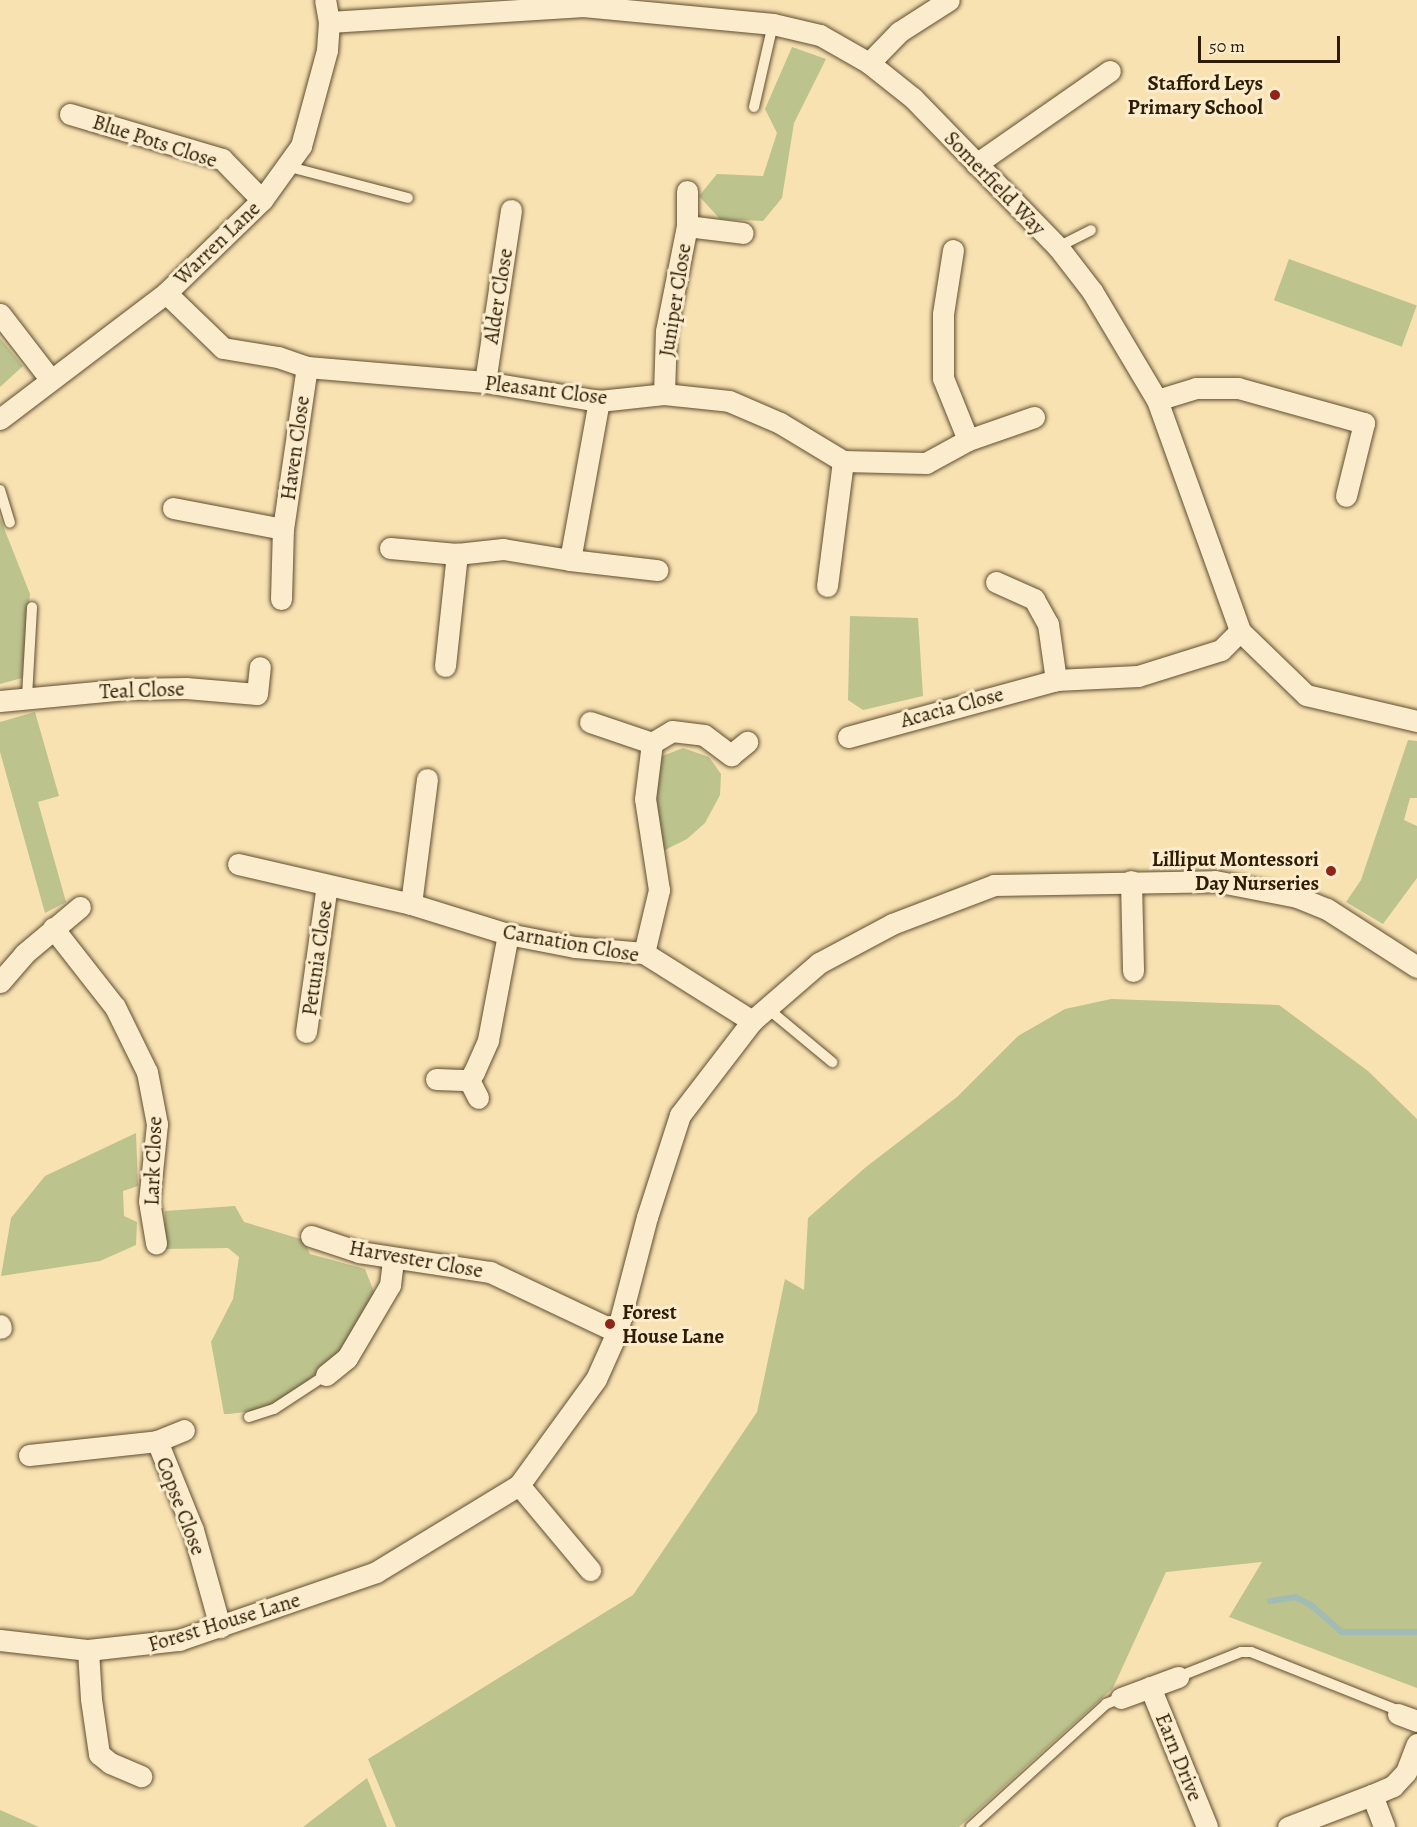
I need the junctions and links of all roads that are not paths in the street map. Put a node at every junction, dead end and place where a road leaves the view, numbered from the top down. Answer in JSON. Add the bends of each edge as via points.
{"nodes":[{"id":1,"x":325,"y":0,"type":"edge"},
{"id":2,"x":949,"y":0,"type":"edge"},
{"id":3,"x":583,"y":3,"type":"edge"},
{"id":4,"x":329,"y":22,"type":"junction"},
{"id":5,"x":773,"y":24,"type":"junction"},
{"id":6,"x":869,"y":63,"type":"junction"},
{"id":7,"x":1110,"y":71,"type":"dead end"},
{"id":8,"x":754,"y":107,"type":"dead end"},
{"id":9,"x":70,"y":114,"type":"dead end"},
{"id":10,"x":976,"y":164,"type":"junction"},
{"id":11,"x":286,"y":165,"type":"junction"},
{"id":12,"x":687,"y":191,"type":"dead end"},
{"id":13,"x":408,"y":198,"type":"dead end"},
{"id":14,"x":262,"y":200,"type":"junction"},
{"id":15,"x":511,"y":210,"type":"dead end"},
{"id":16,"x":687,"y":226,"type":"junction"},
{"id":17,"x":1091,"y":230,"type":"dead end"},
{"id":18,"x":743,"y":233,"type":"dead end"},
{"id":19,"x":1058,"y":247,"type":"junction"},
{"id":20,"x":953,"y":250,"type":"dead end"},
{"id":21,"x":166,"y":293,"type":"junction"},
{"id":22,"x":0,"y":314,"type":"edge"},
{"id":23,"x":307,"y":367,"type":"junction"},
{"id":24,"x":50,"y":379,"type":"junction"},
{"id":25,"x":485,"y":382,"type":"junction"},
{"id":26,"x":664,"y":394,"type":"junction"},
{"id":27,"x":1157,"y":400,"type":"junction"},
{"id":28,"x":599,"y":401,"type":"junction"},
{"id":29,"x":1034,"y":417,"type":"dead end"},
{"id":30,"x":0,"y":419,"type":"edge"},
{"id":31,"x":968,"y":440,"type":"junction"},
{"id":32,"x":843,"y":461,"type":"junction"},
{"id":33,"x":0,"y":490,"type":"edge"},
{"id":34,"x":1346,"y":496,"type":"dead end"},
{"id":35,"x":173,"y":508,"type":"dead end"},
{"id":36,"x":10,"y":522,"type":"dead end"},
{"id":37,"x":283,"y":529,"type":"junction"},
{"id":38,"x":390,"y":548,"type":"dead end"},
{"id":39,"x":457,"y":554,"type":"junction"},
{"id":40,"x":570,"y":560,"type":"junction"},
{"id":41,"x":657,"y":570,"type":"dead end"},
{"id":42,"x":996,"y":582,"type":"dead end"},
{"id":43,"x":827,"y":586,"type":"dead end"},
{"id":44,"x":281,"y":599,"type":"dead end"},
{"id":45,"x":32,"y":607,"type":"dead end"},
{"id":46,"x":1240,"y":631,"type":"junction"},
{"id":47,"x":445,"y":666,"type":"dead end"},
{"id":48,"x":260,"y":667,"type":"dead end"},
{"id":49,"x":1056,"y":680,"type":"junction"},
{"id":50,"x":27,"y":697,"type":"junction"},
{"id":51,"x":0,"y":701,"type":"edge"},
{"id":52,"x":1417,"y":721,"type":"edge"},
{"id":53,"x":590,"y":722,"type":"dead end"},
{"id":54,"x":848,"y":737,"type":"dead end"},
{"id":55,"x":747,"y":742,"type":"dead end"},
{"id":56,"x":652,"y":743,"type":"junction"},
{"id":57,"x":427,"y":779,"type":"dead end"},
{"id":58,"x":238,"y":864,"type":"dead end"},
{"id":59,"x":1131,"y":881,"type":"junction"},
{"id":60,"x":327,"y":885,"type":"junction"},
{"id":61,"x":411,"y":904,"type":"junction"},
{"id":62,"x":80,"y":907,"type":"dead end"},
{"id":63,"x":53,"y":928,"type":"junction"},
{"id":64,"x":508,"y":934,"type":"junction"},
{"id":65,"x":644,"y":953,"type":"junction"},
{"id":66,"x":1417,"y":967,"type":"edge"},
{"id":67,"x":1133,"y":971,"type":"dead end"},
{"id":68,"x":0,"y":982,"type":"edge"},
{"id":69,"x":759,"y":1015,"type":"junction"},
{"id":70,"x":306,"y":1032,"type":"dead end"},
{"id":71,"x":832,"y":1062,"type":"dead end"},
{"id":72,"x":436,"y":1079,"type":"dead end"},
{"id":73,"x":311,"y":1236,"type":"dead end"},
{"id":74,"x":156,"y":1243,"type":"dead end"},
{"id":75,"x":393,"y":1258,"type":"junction"},
{"id":76,"x":617,"y":1332,"type":"junction"},
{"id":77,"x":326,"y":1376,"type":"joint"},
{"id":78,"x":249,"y":1417,"type":"dead end"},
{"id":79,"x":184,"y":1430,"type":"dead end"},
{"id":80,"x":157,"y":1441,"type":"junction"},
{"id":81,"x":29,"y":1455,"type":"dead end"},
{"id":82,"x":519,"y":1485,"type":"junction"},
{"id":83,"x":590,"y":1570,"type":"dead end"},
{"id":84,"x":220,"y":1627,"type":"junction"},
{"id":85,"x":0,"y":1640,"type":"edge"},
{"id":86,"x":88,"y":1650,"type":"junction"},
{"id":87,"x":1178,"y":1677,"type":"joint"},
{"id":88,"x":1150,"y":1687,"type":"junction"},
{"id":89,"x":1121,"y":1698,"type":"joint"},
{"id":90,"x":1408,"y":1718,"type":"edge"},
{"id":91,"x":1417,"y":1744,"type":"edge"},
{"id":92,"x":141,"y":1776,"type":"dead end"},
{"id":93,"x":1372,"y":1795,"type":"junction"},
{"id":94,"x":971,"y":1827,"type":"edge"},
{"id":95,"x":1207,"y":1827,"type":"edge"},
{"id":96,"x":1288,"y":1827,"type":"edge"},
{"id":97,"x":1384,"y":1827,"type":"edge"}],
"edges":[{"from":1,"to":4,"type":"street","name":"Warren Lane"},
{"from":2,"to":6,"type":"street","via":[[899,32]]},
{"from":3,"to":4,"type":"street","name":"Somerfield Way"},
{"from":3,"to":5,"type":"street","name":"Somerfield Way"},
{"from":4,"to":11,"type":"street","name":"Warren Lane","via":[[320,85],[301,146]]},
{"from":5,"to":6,"type":"street","name":"Somerfield Way","via":[[820,35]]},
{"from":5,"to":8,"type":"lane"},
{"from":6,"to":10,"type":"street","name":"Somerfield Way","via":[[913,98]]},
{"from":7,"to":10,"type":"street"},
{"from":9,"to":14,"type":"street","name":"Blue Pots Close","via":[[222,159]]},
{"from":10,"to":19,"type":"street","name":"Somerfield Way"},
{"from":11,"to":13,"type":"lane"},
{"from":11,"to":14,"type":"street","name":"Warren Lane"},
{"from":12,"to":16,"type":"street"},
{"from":14,"to":21,"type":"street","name":"Warren Lane"},
{"from":15,"to":25,"type":"street","name":"Alder Close"},
{"from":16,"to":18,"type":"street","name":"Juniper Close"},
{"from":16,"to":26,"type":"street","name":"Juniper Close","via":[[666,331]]},
{"from":17,"to":19,"type":"lane"},
{"from":19,"to":27,"type":"street","name":"Somerfield Way","via":[[1092,291]]},
{"from":20,"to":31,"type":"street","via":[[943,314],[943,378]]},
{"from":21,"to":23,"type":"street","name":"Pleasant Close","via":[[223,348],[278,357]]},
{"from":21,"to":24,"type":"street","name":"Warren Lane"},
{"from":22,"to":24,"type":"street"},
{"from":23,"to":25,"type":"street","name":"Pleasant Close"},
{"from":23,"to":37,"type":"street","name":"Haven Close"},
{"from":24,"to":30,"type":"street","name":"Warren Lane"},
{"from":25,"to":28,"type":"street","name":"Pleasant Close"},
{"from":26,"to":28,"type":"street","name":"Pleasant Close"},
{"from":26,"to":32,"type":"street","name":"Pleasant Close","via":[[729,401],[780,423]]},
{"from":27,"to":34,"type":"street","via":[[1196,388],[1238,388],[1364,423]]},
{"from":27,"to":46,"type":"street","name":"Somerfield Way"},
{"from":28,"to":40,"type":"street"},
{"from":29,"to":31,"type":"street","name":"Pleasant Close"},
{"from":31,"to":32,"type":"street","name":"Pleasant Close","via":[[926,463]]},
{"from":32,"to":43,"type":"street"},
{"from":33,"to":36,"type":"lane"},
{"from":35,"to":37,"type":"street","name":"Haven Close"},
{"from":37,"to":44,"type":"street","name":"Haven Close"},
{"from":38,"to":39,"type":"street"},
{"from":39,"to":40,"type":"street","via":[[503,549]]},
{"from":39,"to":47,"type":"street"},
{"from":40,"to":41,"type":"street"},
{"from":42,"to":49,"type":"street","via":[[1034,599],[1048,624]]},
{"from":45,"to":50,"type":"lane"},
{"from":46,"to":49,"type":"street","name":"Acacia Close","via":[[1221,650],[1138,676]]},
{"from":46,"to":52,"type":"street","name":"Somerfield Way","via":[[1306,695]]},
{"from":48,"to":50,"type":"street","name":"Teal Close","via":[[257,694],[186,688]]},
{"from":49,"to":54,"type":"street","name":"Acacia Close"},
{"from":50,"to":51,"type":"street","name":"Teal Close"},
{"from":53,"to":56,"type":"street"},
{"from":55,"to":56,"type":"street","via":[[731,755],[704,735],[672,731]]},
{"from":56,"to":65,"type":"street","via":[[645,799],[659,891]]},
{"from":57,"to":61,"type":"street"},
{"from":58,"to":60,"type":"street","name":"Carnation Close"},
{"from":59,"to":66,"type":"street","name":"Forest House Lane","via":[[1215,881],[1297,897],[1356,924]]},
{"from":59,"to":67,"type":"street"},
{"from":59,"to":69,"type":"street","name":"Forest House Lane","via":[[994,885],[892,924],[829,957]]},
{"from":60,"to":61,"type":"street","name":"Carnation Close"},
{"from":60,"to":70,"type":"street","name":"Petunia Close"},
{"from":61,"to":64,"type":"street","name":"Carnation Close"},
{"from":62,"to":63,"type":"street"},
{"from":63,"to":68,"type":"street"},
{"from":63,"to":74,"type":"street","name":"Lark Close","via":[[128,1026],[147,1072],[157,1124],[149,1202]]},
{"from":64,"to":65,"type":"street","name":"Carnation Close","via":[[575,947]]},
{"from":64,"to":72,"type":"street","via":[[488,1040],[473,1089]]},
{"from":65,"to":69,"type":"street","name":"Carnation Close"},
{"from":69,"to":71,"type":"lane"},
{"from":69,"to":76,"type":"street","name":"Forest House Lane","via":[[680,1115],[647,1217]]},
{"from":73,"to":75,"type":"street","name":"Harvester Close"},
{"from":75,"to":76,"type":"street","name":"Harvester Close","via":[[490,1272]]},
{"from":75,"to":77,"type":"street","via":[[390,1286],[347,1358]]},
{"from":76,"to":82,"type":"street","name":"Forest House Lane","via":[[596,1379]]},
{"from":77,"to":78,"type":"lane","via":[[273,1409]]},
{"from":79,"to":80,"type":"street"},
{"from":80,"to":81,"type":"street","name":"Copse Close"},
{"from":80,"to":84,"type":"street","name":"Copse Close","via":[[193,1530]]},
{"from":82,"to":83,"type":"street"},
{"from":82,"to":84,"type":"street","name":"Forest House Lane","via":[[376,1572]]},
{"from":84,"to":86,"type":"street","name":"Forest House Lane","via":[[139,1647]]},
{"from":85,"to":86,"type":"street","name":"Forest House Lane"},
{"from":86,"to":92,"type":"street","via":[[99,1754]]},
{"from":87,"to":88,"type":"street","name":"Earn Drive"},
{"from":87,"to":90,"type":"lane","via":[[1241,1652],[1251,1652]]},
{"from":88,"to":89,"type":"street","name":"Earn Drive"},
{"from":88,"to":95,"type":"street","name":"Earn Drive"},
{"from":89,"to":94,"type":"lane","via":[[1106,1704]]},
{"from":91,"to":93,"type":"street","via":[[1406,1772],[1394,1786]]},
{"from":93,"to":96,"type":"street"},
{"from":93,"to":97,"type":"street"}]}
